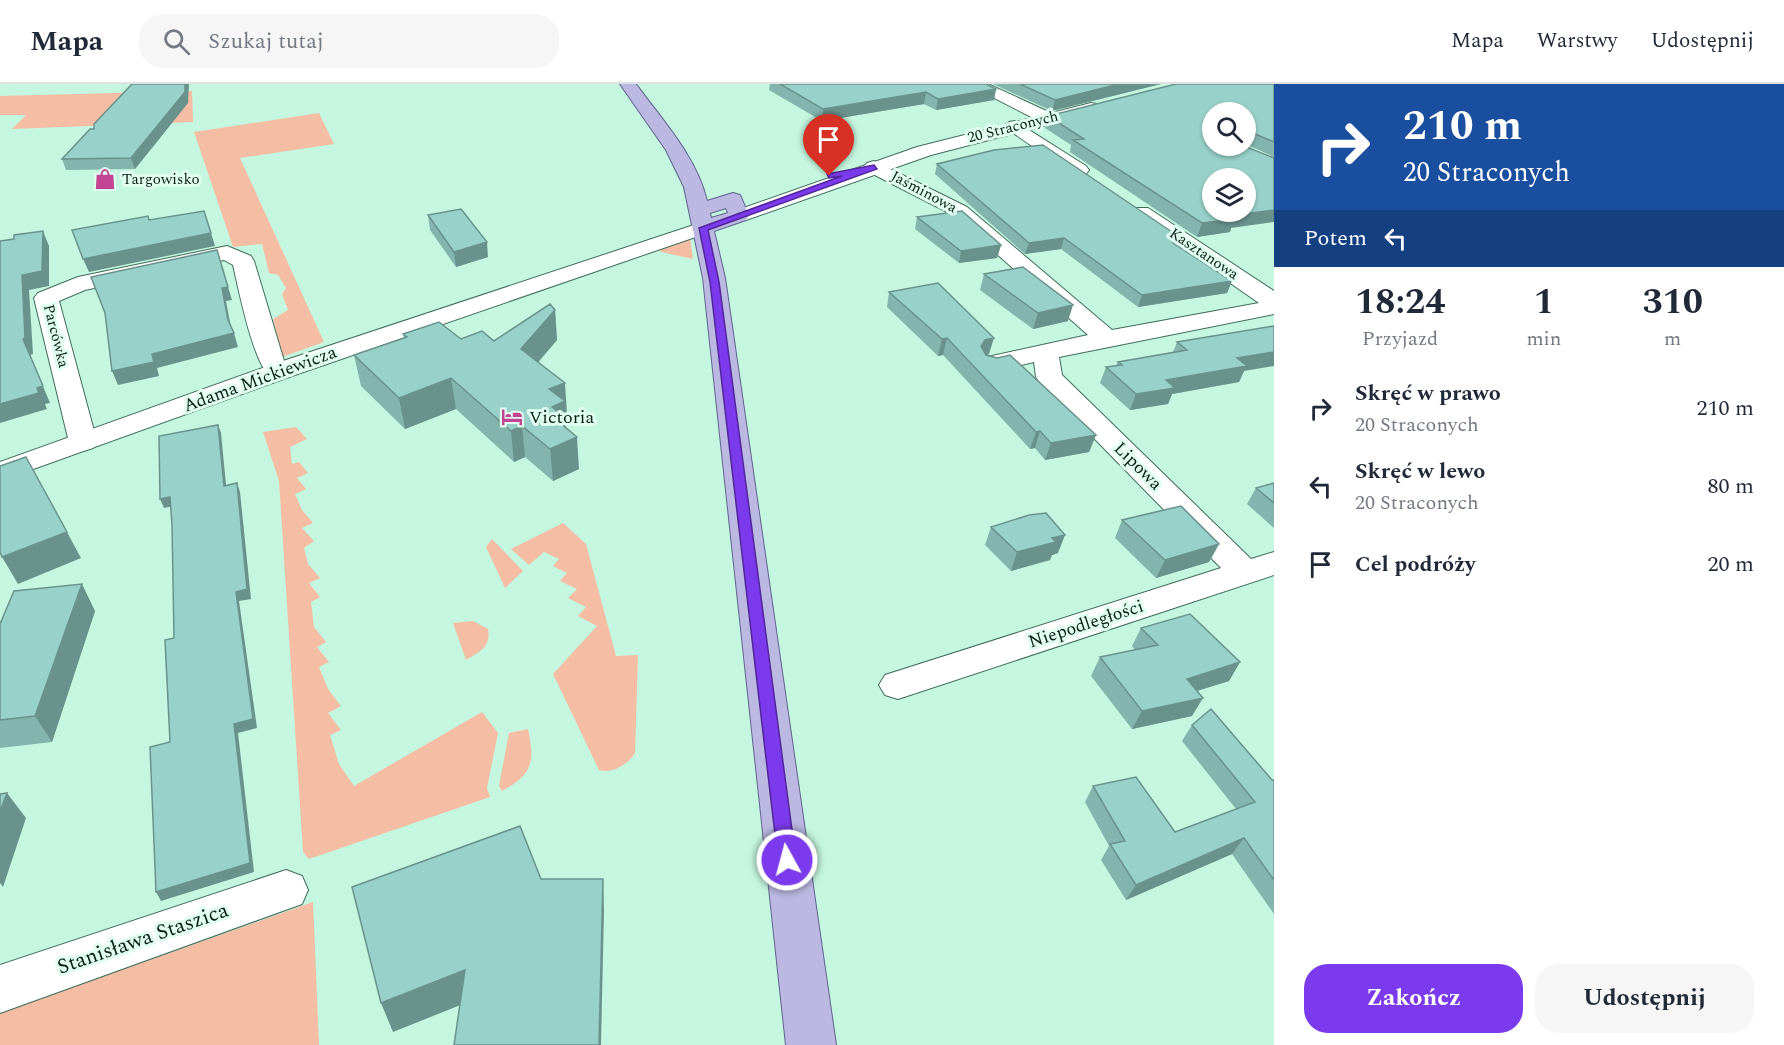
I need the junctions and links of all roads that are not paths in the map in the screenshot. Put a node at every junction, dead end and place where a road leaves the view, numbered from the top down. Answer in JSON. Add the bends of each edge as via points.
{"nodes":[{"id":1,"x":628,"y":84,"type":"edge"},
{"id":2,"x":975,"y":84,"type":"edge"},
{"id":3,"x":1112,"y":103,"type":"edge"},
{"id":4,"x":1047,"y":118,"type":"junction"},
{"id":5,"x":1015,"y":126,"type":"junction"},
{"id":6,"x":874,"y":167,"type":"junction"},
{"id":7,"x":1098,"y":183,"type":"edge"},
{"id":8,"x":1128,"y":203,"type":"edge"},
{"id":9,"x":736,"y":207,"type":"joint"},
{"id":10,"x":701,"y":219,"type":"junction"},
{"id":11,"x":1274,"y":302,"type":"edge"},
{"id":12,"x":1274,"y":307,"type":"edge"},
{"id":13,"x":1107,"y":338,"type":"junction"},
{"id":14,"x":1046,"y":352,"type":"junction"},
{"id":15,"x":992,"y":364,"type":"edge"},
{"id":16,"x":280,"y":371,"type":"junction"},
{"id":17,"x":83,"y":442,"type":"junction"},
{"id":18,"x":0,"y":472,"type":"edge"},
{"id":19,"x":1259,"y":568,"type":"edge"},
{"id":20,"x":898,"y":685,"type":"dead end"},
{"id":21,"x":286,"y":890,"type":"dead end"},
{"id":22,"x":0,"y":989,"type":"edge"},
{"id":23,"x":811,"y":1045,"type":"edge"}],
"edges":[{"from":1,"to":10,"type":"main road","via":[[683,165],[694,187]]},
{"from":2,"to":4,"type":"street"},
{"from":3,"to":4,"type":"street","name":"20 Straconych"},
{"from":4,"to":5,"type":"street","name":"20 Straconych"},
{"from":5,"to":6,"type":"street","name":"20 Straconych"},
{"from":5,"to":7,"type":"street"},
{"from":6,"to":9,"type":"street","name":"20 Straconych"},
{"from":6,"to":13,"type":"street","name":"Jaśminowa","via":[[960,211]]},
{"from":8,"to":11,"type":"street","name":"Kasztanowa"},
{"from":9,"to":10,"type":"main road","name":"20 Straconych"},
{"from":10,"to":16,"type":"street","name":"Adama Mickiewicza","via":[[640,232],[521,288]]},
{"from":10,"to":23,"type":"main road","via":[[714,282]]},
{"from":12,"to":13,"type":"street"},
{"from":13,"to":14,"type":"street"},
{"from":14,"to":15,"type":"street"},
{"from":14,"to":19,"type":"street","name":"Lipowa","via":[[1049,377]]},
{"from":16,"to":17,"type":"street","name":"Adama Mickiewicza"},
{"from":16,"to":17,"type":"street","name":"Parcówka","via":[[272,364],[243,261],[227,253],[78,284],[46,298]]},
{"from":17,"to":18,"type":"street","name":"Adama Mickiewicza"},
{"from":19,"to":20,"type":"street","name":"Niepodległości"},
{"from":21,"to":22,"type":"street","name":"Stanisława Staszica"}]}
